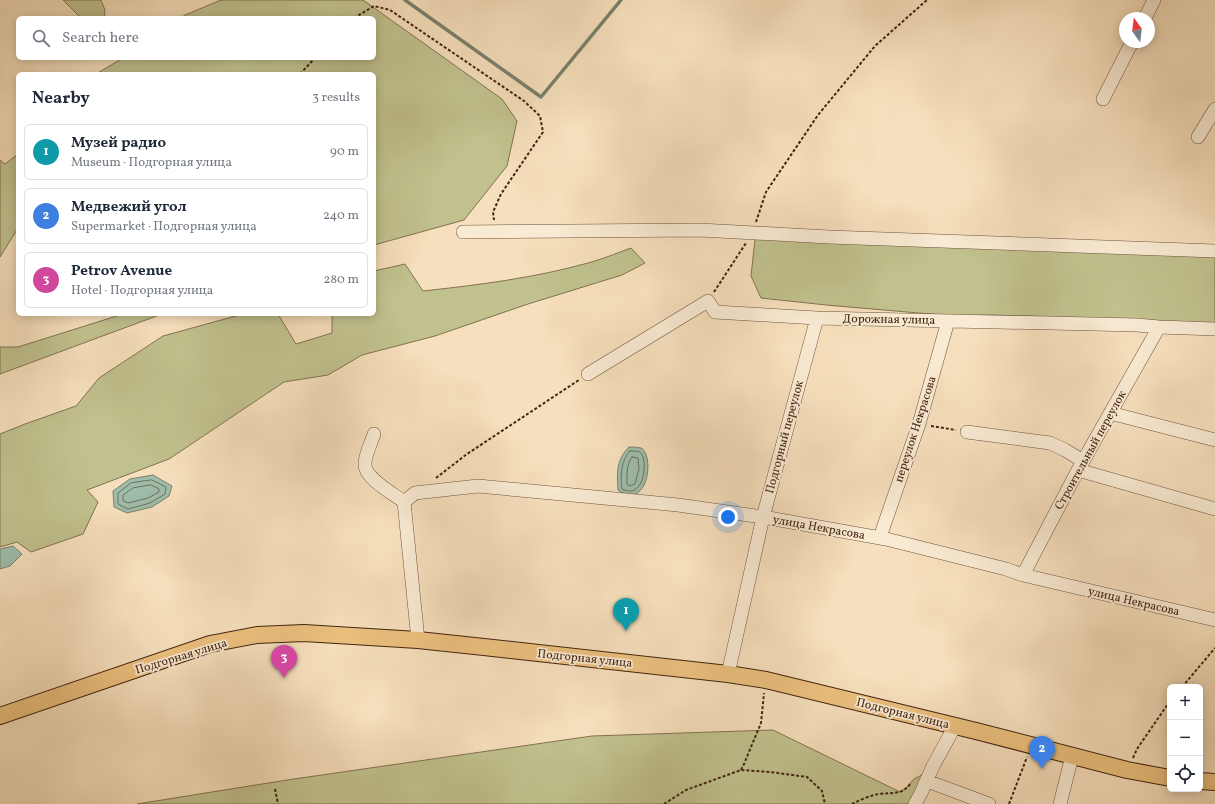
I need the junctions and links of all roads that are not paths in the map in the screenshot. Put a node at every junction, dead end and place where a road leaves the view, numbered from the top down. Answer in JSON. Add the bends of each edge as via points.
{"nodes":[{"id":1,"x":1154,"y":0,"type":"edge"},
{"id":2,"x":1148,"y":12,"type":"edge"},
{"id":3,"x":1129,"y":48,"type":"edge"},
{"id":4,"x":1103,"y":99,"type":"dead end"},
{"id":5,"x":1215,"y":109,"type":"edge"},
{"id":6,"x":1198,"y":137,"type":"dead end"},
{"id":7,"x":463,"y":232,"type":"dead end"},
{"id":8,"x":1215,"y":251,"type":"edge"},
{"id":9,"x":817,"y":318,"type":"junction"},
{"id":10,"x":948,"y":321,"type":"junction"},
{"id":11,"x":1159,"y":327,"type":"junction"},
{"id":12,"x":1215,"y":329,"type":"edge"},
{"id":13,"x":588,"y":374,"type":"road end"},
{"id":14,"x":1110,"y":413,"type":"junction"},
{"id":15,"x":967,"y":432,"type":"road end"},
{"id":16,"x":374,"y":434,"type":"dead end"},
{"id":17,"x":1215,"y":440,"type":"edge"},
{"id":18,"x":1080,"y":465,"type":"junction"},
{"id":19,"x":404,"y":502,"type":"junction"},
{"id":20,"x":1215,"y":509,"type":"edge"},
{"id":21,"x":763,"y":517,"type":"junction"},
{"id":22,"x":880,"y":537,"type":"junction"},
{"id":23,"x":1023,"y":575,"type":"junction"},
{"id":24,"x":1215,"y":620,"type":"edge"},
{"id":25,"x":418,"y":640,"type":"junction"},
{"id":26,"x":728,"y":674,"type":"junction"},
{"id":27,"x":0,"y":716,"type":"edge"},
{"id":28,"x":955,"y":726,"type":"junction"},
{"id":29,"x":1072,"y":756,"type":"junction"},
{"id":30,"x":1167,"y":777,"type":"edge"},
{"id":31,"x":921,"y":780,"type":"junction"},
{"id":32,"x":1203,"y":781,"type":"edge"},
{"id":33,"x":1215,"y":782,"type":"edge"},
{"id":34,"x":915,"y":804,"type":"edge"},
{"id":35,"x":989,"y":804,"type":"edge"},
{"id":36,"x":1060,"y":804,"type":"edge"}],
"edges":[{"from":1,"to":2,"type":"street"},
{"from":3,"to":4,"type":"street"},
{"from":5,"to":6,"type":"street"},
{"from":7,"to":8,"type":"street","via":[[700,230]]},
{"from":9,"to":10,"type":"street","name":"Дорожная улица"},
{"from":9,"to":13,"type":"street","name":"Дорожная улица","via":[[715,312],[708,301]]},
{"from":9,"to":21,"type":"street","name":"Подгорный переулок"},
{"from":10,"to":11,"type":"street","name":"Дорожная улица"},
{"from":10,"to":22,"type":"street","name":"переулок Некрасова","via":[[919,424]]},
{"from":11,"to":12,"type":"street","name":"Дорожная улица"},
{"from":11,"to":14,"type":"street","name":"Строительный переулок"},
{"from":14,"to":17,"type":"street"},
{"from":14,"to":18,"type":"street","name":"Строительный переулок"},
{"from":15,"to":18,"type":"street","via":[[1050,444],[1065,450]]},
{"from":16,"to":19,"type":"street","via":[[364,466],[371,478]]},
{"from":18,"to":20,"type":"street"},
{"from":18,"to":23,"type":"street","name":"Строительный переулок"},
{"from":19,"to":21,"type":"street","name":"улица Некрасова","via":[[415,493],[478,486],[678,505]]},
{"from":19,"to":25,"type":"street"},
{"from":21,"to":22,"type":"street","name":"улица Некрасова"},
{"from":21,"to":26,"type":"street","name":"Подгорный переулок"},
{"from":22,"to":23,"type":"street","name":"улица Некрасова"},
{"from":23,"to":24,"type":"street","name":"улица Некрасова"},
{"from":25,"to":26,"type":"main road","name":"Подгорная улица"},
{"from":25,"to":27,"type":"main road","name":"Подгорная улица","via":[[304,633],[257,635],[210,644]]},
{"from":26,"to":28,"type":"main road","name":"Подгорная улица","via":[[766,680]]},
{"from":28,"to":29,"type":"main road","name":"Подгорная улица"},
{"from":28,"to":31,"type":"street","via":[[933,766]]},
{"from":29,"to":30,"type":"main road","name":"Подгорная улица"},
{"from":29,"to":36,"type":"street"},
{"from":31,"to":34,"type":"street"},
{"from":31,"to":35,"type":"street"},
{"from":32,"to":33,"type":"main road"}]}
